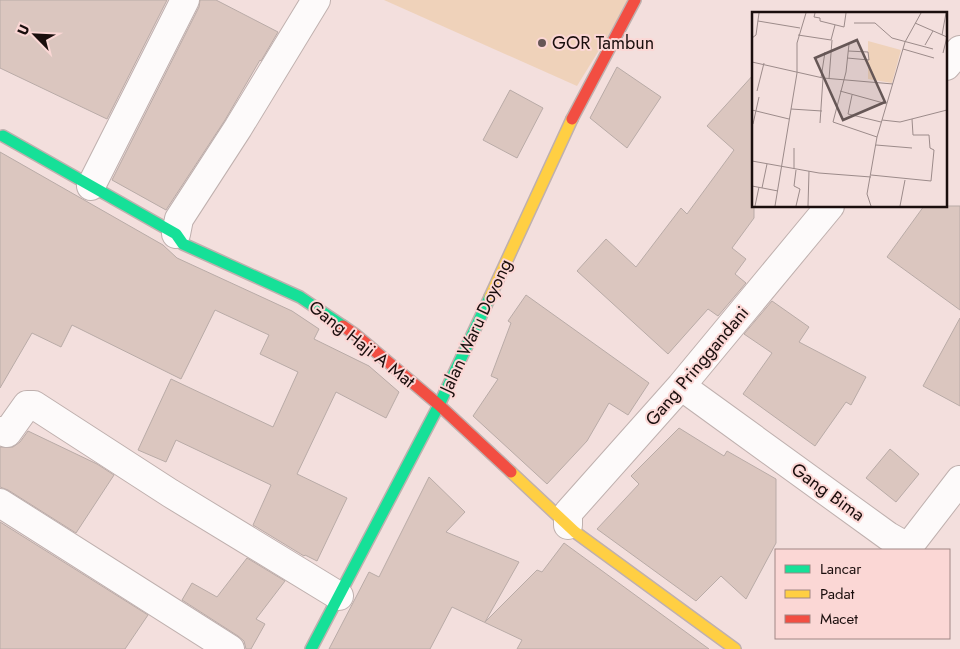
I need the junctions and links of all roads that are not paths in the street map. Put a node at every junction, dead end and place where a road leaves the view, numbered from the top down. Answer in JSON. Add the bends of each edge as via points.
{"nodes":[{"id":1,"x":185,"y":0,"type":"edge"},
{"id":2,"x":316,"y":0,"type":"edge"},
{"id":3,"x":634,"y":0,"type":"edge"},
{"id":4,"x":960,"y":50,"type":"edge"},
{"id":5,"x":948,"y":64,"type":"edge"},
{"id":6,"x":3,"y":136,"type":"dead end"},
{"id":7,"x":91,"y":186,"type":"junction"},
{"id":8,"x":828,"y":208,"type":"edge"},
{"id":9,"x":176,"y":234,"type":"junction"},
{"id":10,"x":681,"y":386,"type":"junction"},
{"id":11,"x":439,"y":405,"type":"junction"},
{"id":12,"x":0,"y":431,"type":"edge"},
{"id":13,"x":960,"y":480,"type":"edge"},
{"id":14,"x":0,"y":503,"type":"edge"},
{"id":15,"x":568,"y":525,"type":"junction"},
{"id":16,"x":339,"y":596,"type":"junction"},
{"id":17,"x":230,"y":649,"type":"edge"},
{"id":18,"x":311,"y":649,"type":"edge"},
{"id":19,"x":736,"y":649,"type":"edge"}],
"edges":[{"from":1,"to":7,"type":"street"},
{"from":2,"to":9,"type":"street","via":[[180,219]]},
{"from":3,"to":11,"type":"street","name":"Jalan Waru Doyong","via":[[571,120]]},
{"from":4,"to":5,"type":"street"},
{"from":6,"to":7,"type":"street","name":"Gang Haji A Mat"},
{"from":7,"to":9,"type":"street","name":"Gang Haji A Mat"},
{"from":8,"to":10,"type":"street","name":"Gang Pringgandani"},
{"from":9,"to":11,"type":"street","name":"Gang Haji A Mat","via":[[182,244],[300,297],[356,335]]},
{"from":10,"to":13,"type":"street","name":"Gang Bima","via":[[904,545],[913,541]]},
{"from":10,"to":15,"type":"street","name":"Gang Pringgandani","via":[[568,513]]},
{"from":11,"to":15,"type":"street","name":"Gang Haji A Mat"},
{"from":11,"to":16,"type":"street","name":"Jalan Waru Doyong"},
{"from":12,"to":16,"type":"street","via":[[7,432],[27,405],[34,405],[193,508]]},
{"from":14,"to":17,"type":"street"},
{"from":15,"to":19,"type":"street","name":"Gang Haji A Mat"},
{"from":16,"to":18,"type":"street","name":"Jalan Waru Doyong"}]}
